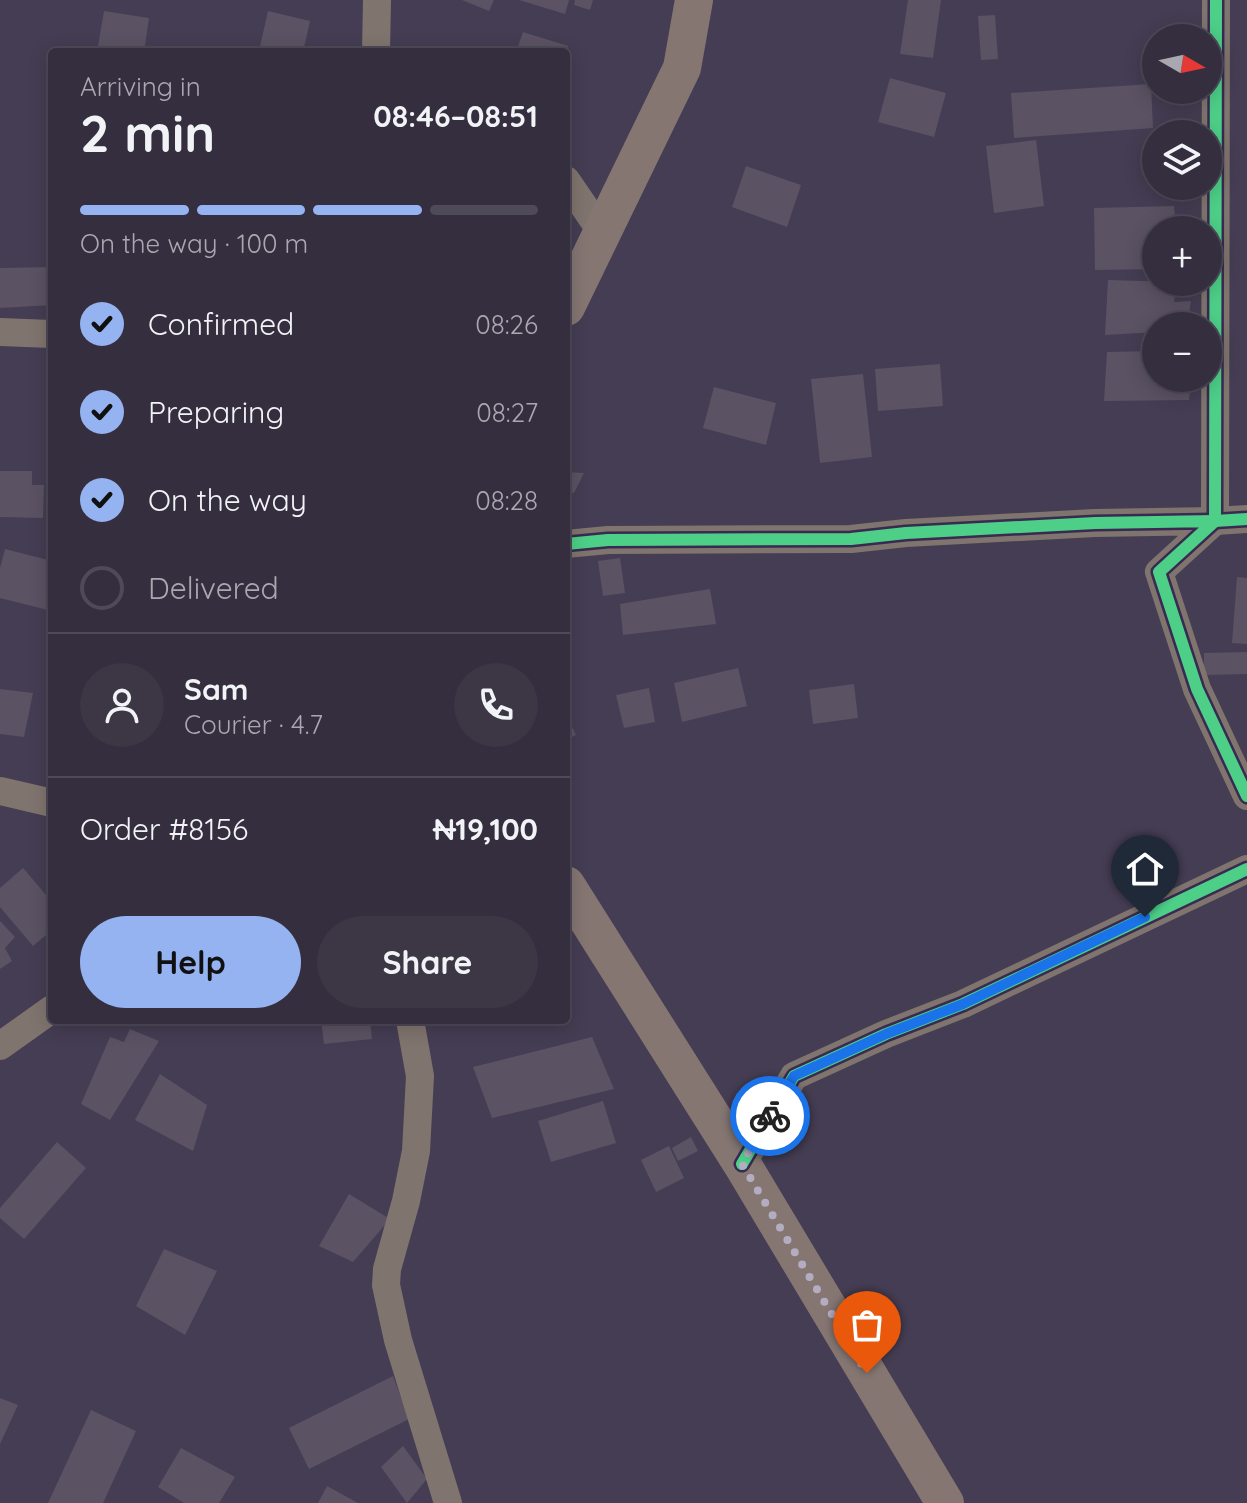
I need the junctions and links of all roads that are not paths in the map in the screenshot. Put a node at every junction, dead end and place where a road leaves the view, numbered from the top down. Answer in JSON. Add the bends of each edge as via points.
{"nodes":[{"id":1,"x":377,"y":0,"type":"edge"},
{"id":2,"x":694,"y":0,"type":"edge"},
{"id":3,"x":1216,"y":0,"type":"edge"},
{"id":4,"x":376,"y":48,"type":"edge"},
{"id":5,"x":570,"y":186,"type":"edge"},
{"id":6,"x":603,"y":234,"type":"junction"},
{"id":7,"x":570,"y":299,"type":"edge"},
{"id":8,"x":0,"y":332,"type":"edge"},
{"id":9,"x":48,"y":334,"type":"edge"},
{"id":10,"x":1247,"y":519,"type":"edge"},
{"id":11,"x":1215,"y":521,"type":"junction"},
{"id":12,"x":570,"y":544,"type":"edge"},
{"id":13,"x":0,"y":791,"type":"edge"},
{"id":14,"x":1247,"y":796,"type":"edge"},
{"id":15,"x":48,"y":802,"type":"edge"},
{"id":16,"x":1247,"y":869,"type":"edge"},
{"id":17,"x":570,"y":893,"type":"edge"},
{"id":18,"x":48,"y":1012,"type":"edge"},
{"id":19,"x":411,"y":1024,"type":"edge"},
{"id":20,"x":0,"y":1046,"type":"edge"},
{"id":21,"x":742,"y":1164,"type":"junction"},
{"id":22,"x":448,"y":1503,"type":"edge"},
{"id":23,"x":945,"y":1503,"type":"edge"}],
"edges":[{"from":1,"to":4,"type":"street"},
{"from":2,"to":6,"type":"main road","via":[[682,68]]},
{"from":3,"to":11,"type":"street"},
{"from":5,"to":6,"type":"street"},
{"from":6,"to":7,"type":"main road"},
{"from":8,"to":9,"type":"street"},
{"from":10,"to":11,"type":"street"},
{"from":11,"to":12,"type":"street","via":[[851,539]]},
{"from":11,"to":14,"type":"street","via":[[1159,572],[1197,689]]},
{"from":13,"to":15,"type":"street"},
{"from":16,"to":21,"type":"street","via":[[990,992],[794,1076]]},
{"from":17,"to":21,"type":"main road"},
{"from":18,"to":20,"type":"street"},
{"from":19,"to":22,"type":"street","via":[[420,1076],[416,1151],[386,1285]]},
{"from":21,"to":23,"type":"main road"}]}
